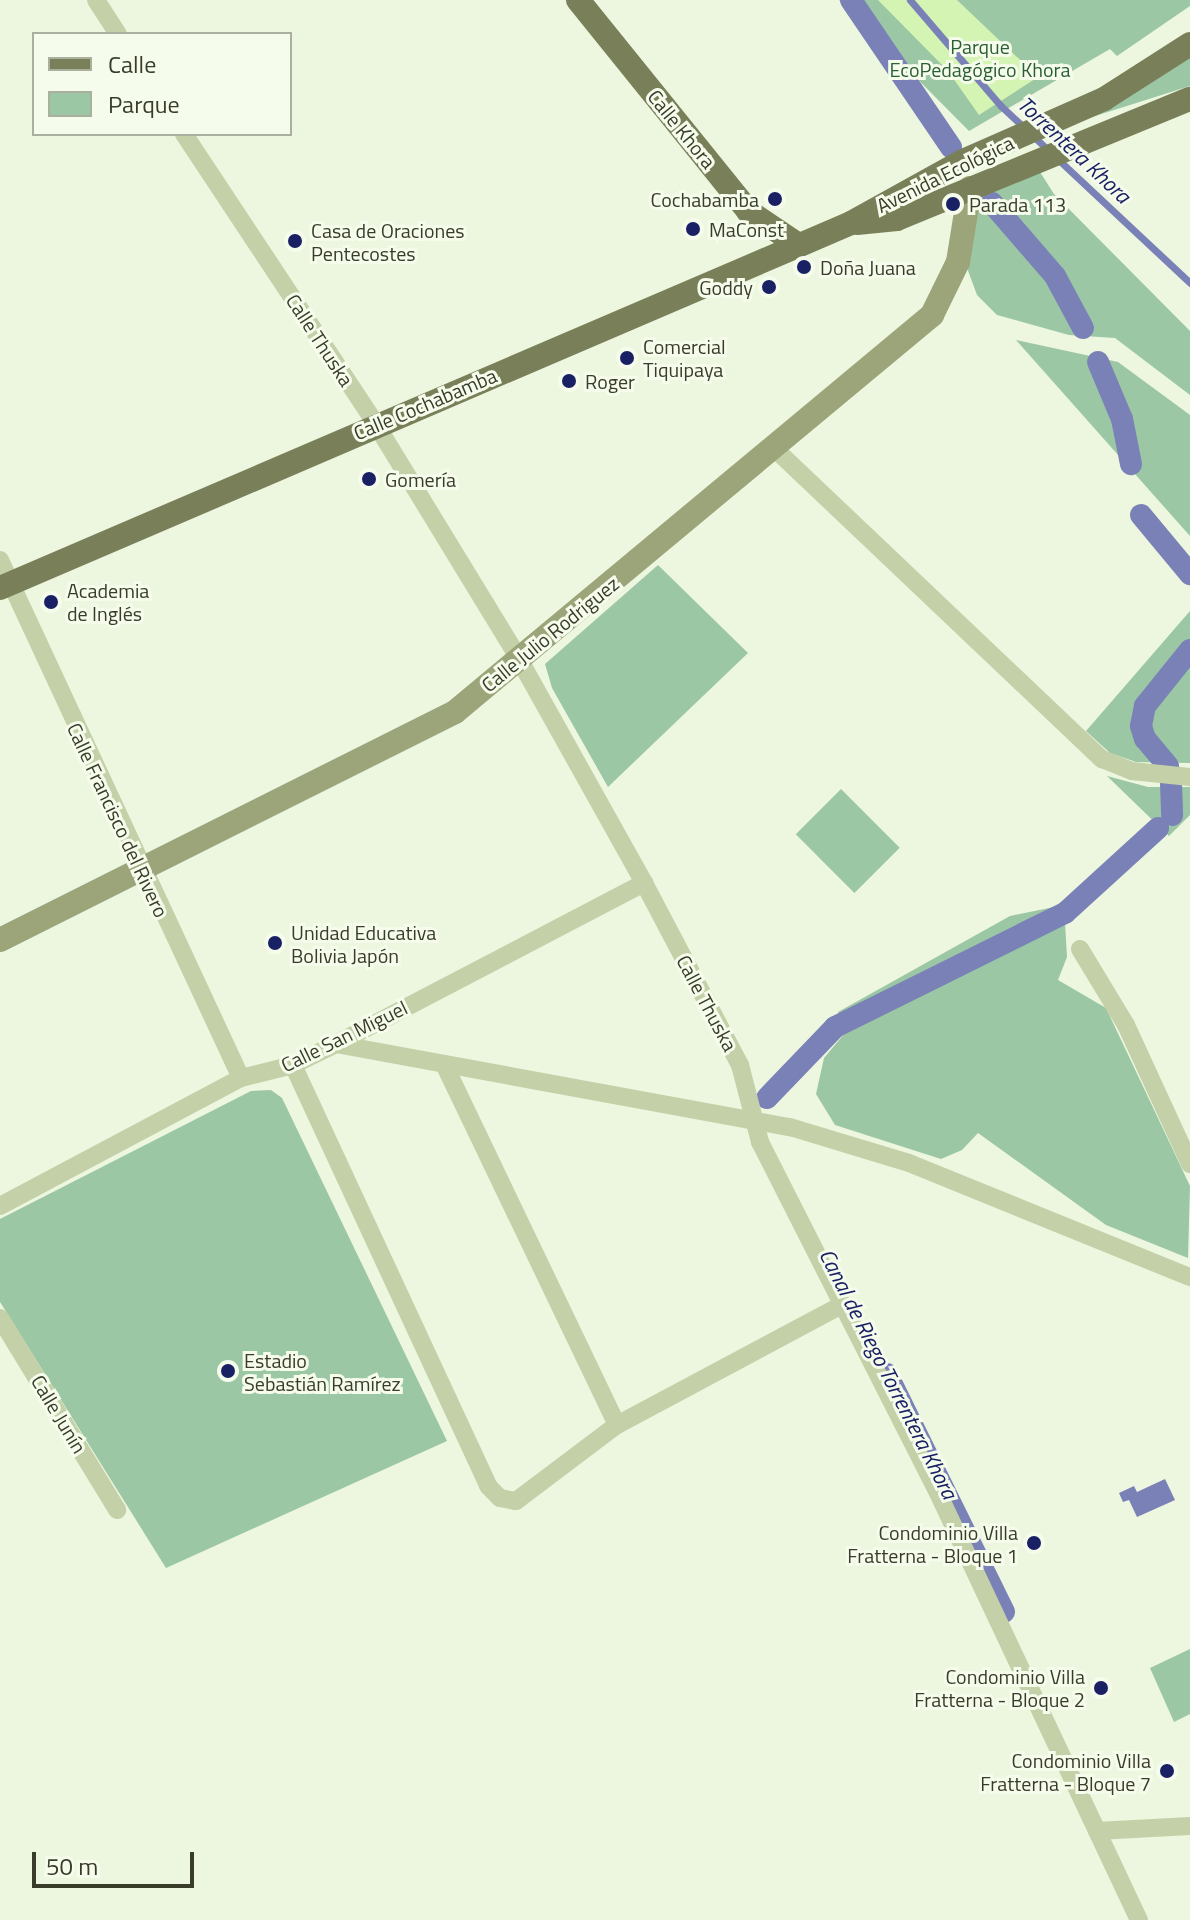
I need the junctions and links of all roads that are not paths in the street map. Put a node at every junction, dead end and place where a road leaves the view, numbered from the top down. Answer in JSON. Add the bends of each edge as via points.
{"nodes":[{"id":1,"x":96,"y":0,"type":"edge"},
{"id":2,"x":578,"y":0,"type":"edge"},
{"id":3,"x":117,"y":32,"type":"edge"},
{"id":4,"x":1190,"y":44,"type":"edge"},
{"id":5,"x":1190,"y":99,"type":"edge"},
{"id":6,"x":185,"y":136,"type":"edge"},
{"id":7,"x":998,"y":147,"type":"junction"},
{"id":8,"x":970,"y":188,"type":"junction"},
{"id":9,"x":851,"y":223,"type":"junction"},
{"id":10,"x":797,"y":244,"type":"junction"},
{"id":11,"x":377,"y":426,"type":"junction"},
{"id":12,"x":775,"y":449,"type":"junction"},
{"id":13,"x":0,"y":560,"type":"edge"},
{"id":14,"x":5,"y":585,"type":"edge"},
{"id":15,"x":519,"y":659,"type":"junction"},
{"id":16,"x":1190,"y":777,"type":"edge"},
{"id":17,"x":139,"y":869,"type":"junction"},
{"id":18,"x":644,"y":883,"type":"junction"},
{"id":19,"x":0,"y":940,"type":"edge"},
{"id":20,"x":1080,"y":949,"type":"dead end"},
{"id":21,"x":336,"y":1044,"type":"junction"},
{"id":22,"x":293,"y":1065,"type":"junction"},
{"id":23,"x":445,"y":1066,"type":"junction"},
{"id":24,"x":241,"y":1078,"type":"junction"},
{"id":25,"x":755,"y":1119,"type":"junction"},
{"id":26,"x":1190,"y":1164,"type":"edge"},
{"id":27,"x":0,"y":1206,"type":"edge"},
{"id":28,"x":1190,"y":1277,"type":"edge"},
{"id":29,"x":842,"y":1305,"type":"junction"},
{"id":30,"x":0,"y":1318,"type":"edge"},
{"id":31,"x":617,"y":1425,"type":"junction"},
{"id":32,"x":117,"y":1510,"type":"dead end"},
{"id":33,"x":1190,"y":1826,"type":"edge"},
{"id":34,"x":1097,"y":1831,"type":"junction"},
{"id":35,"x":1139,"y":1920,"type":"edge"}],
"edges":[{"from":1,"to":3,"type":"street"},
{"from":2,"to":10,"type":"main road","name":"Calle Khora","via":[[748,211]]},
{"from":4,"to":7,"type":"main road","name":"Avenida Ecológica","via":[[1130,85]]},
{"from":5,"to":8,"type":"main road","name":"Avenida Ecológica"},
{"from":6,"to":11,"type":"street","name":"Calle Thuska"},
{"from":7,"to":8,"type":"main road"},
{"from":7,"to":9,"type":"main road","name":"Avenida Ecológica"},
{"from":8,"to":9,"type":"main road","name":"Avenida Ecológica","via":[[897,219]]},
{"from":8,"to":12,"type":"main road","name":"Calle Julio Rodriguez","via":[[958,262],[932,315]]},
{"from":9,"to":10,"type":"main road","name":"Calle Cochabamba"},
{"from":10,"to":11,"type":"main road","name":"Calle Cochabamba"},
{"from":11,"to":14,"type":"main road","name":"Calle Cochabamba"},
{"from":11,"to":15,"type":"street","name":"Calle Thuska"},
{"from":12,"to":15,"type":"main road","name":"Calle Julio Rodriguez"},
{"from":12,"to":16,"type":"street","via":[[1102,759],[1132,771]]},
{"from":13,"to":14,"type":"street","name":"Calle Francisco del Rivero"},
{"from":14,"to":17,"type":"street","name":"Calle Francisco del Rivero"},
{"from":15,"to":17,"type":"main road","name":"Calle Julio Rodriguez","via":[[455,712]]},
{"from":15,"to":18,"type":"street","name":"Calle Thuska"},
{"from":17,"to":19,"type":"main road","name":"Calle Julio Rodriguez"},
{"from":17,"to":24,"type":"street","name":"Calle Francisco del Rivero"},
{"from":18,"to":21,"type":"street","name":"Calle San Miguel"},
{"from":18,"to":25,"type":"street","name":"Calle Thuska","via":[[740,1065]]},
{"from":20,"to":26,"type":"street","via":[[1126,1025]]},
{"from":21,"to":22,"type":"street","name":"Calle San Miguel"},
{"from":21,"to":23,"type":"street"},
{"from":22,"to":24,"type":"street","name":"Calle San Miguel"},
{"from":22,"to":31,"type":"street","via":[[488,1486],[500,1498],[516,1501]]},
{"from":23,"to":25,"type":"street"},
{"from":23,"to":31,"type":"street"},
{"from":24,"to":27,"type":"street","name":"Calle San Miguel"},
{"from":25,"to":28,"type":"street","via":[[909,1163]]},
{"from":25,"to":29,"type":"street","name":"Calle Thuska","via":[[760,1142]]},
{"from":29,"to":31,"type":"street"},
{"from":29,"to":34,"type":"street","name":"Calle Thuska","via":[[938,1493]]},
{"from":30,"to":32,"type":"street","name":"Calle Junín"},
{"from":33,"to":34,"type":"street"},
{"from":34,"to":35,"type":"street","name":"Calle Thuska"}]}
